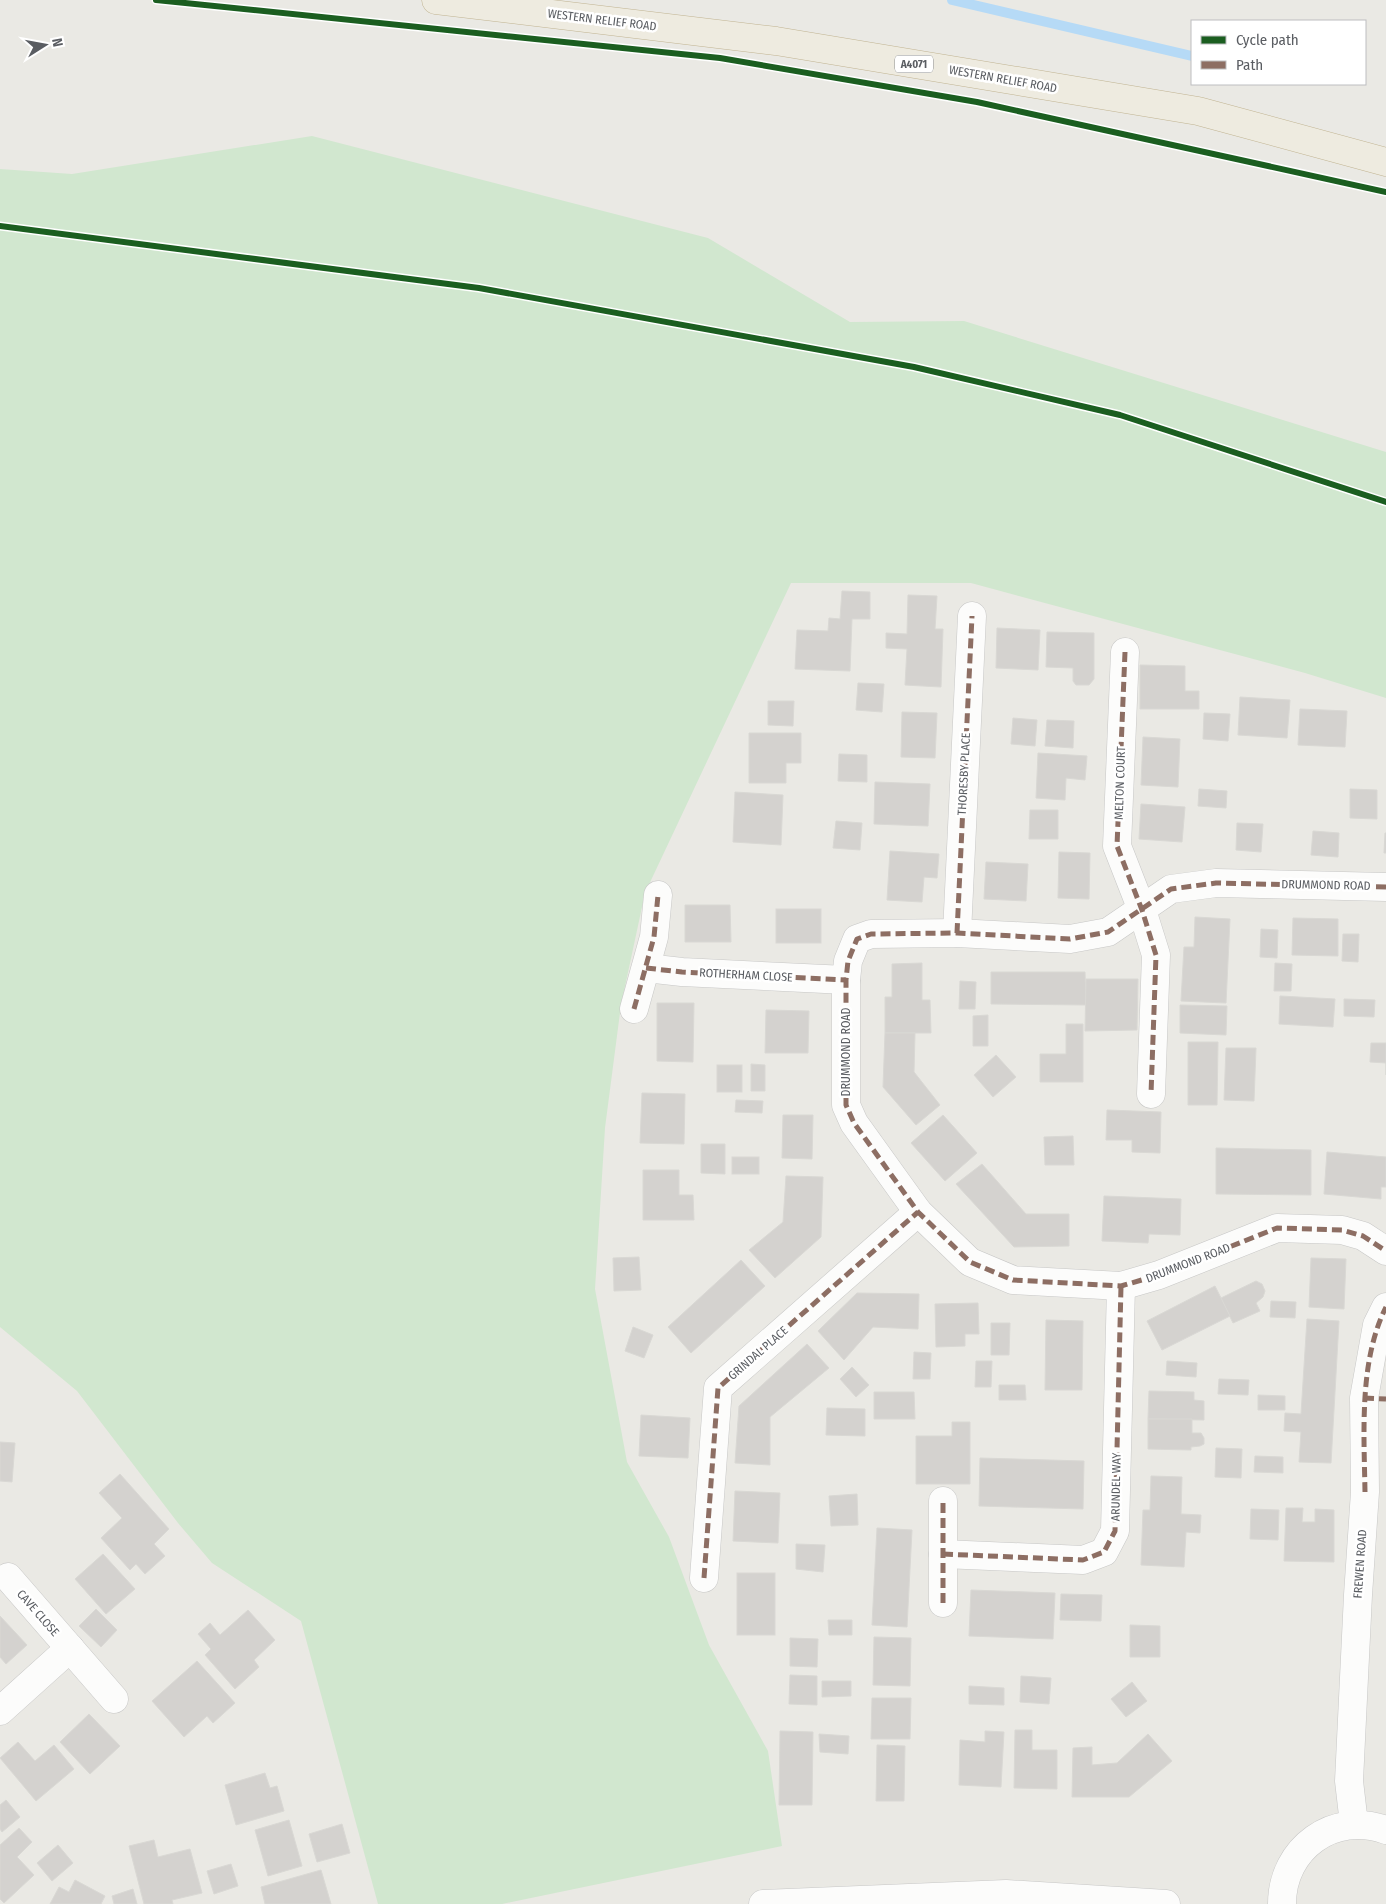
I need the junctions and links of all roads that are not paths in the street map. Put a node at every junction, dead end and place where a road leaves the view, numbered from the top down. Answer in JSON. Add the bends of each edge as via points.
{"nodes":[{"id":1,"x":436,"y":0,"type":"edge"},
{"id":2,"x":1386,"y":162,"type":"edge"},
{"id":3,"x":972,"y":616,"type":"dead end"},
{"id":4,"x":1125,"y":652,"type":"dead end"},
{"id":5,"x":1386,"y":887,"type":"edge"},
{"id":6,"x":658,"y":895,"type":"dead end"},
{"id":7,"x":1142,"y":910,"type":"junction"},
{"id":8,"x":957,"y":933,"type":"junction"},
{"id":9,"x":646,"y":968,"type":"junction"},
{"id":10,"x":846,"y":980,"type":"junction"},
{"id":11,"x":634,"y":1009,"type":"dead end"},
{"id":12,"x":1151,"y":1094,"type":"dead end"},
{"id":13,"x":918,"y":1212,"type":"junction"},
{"id":14,"x":1386,"y":1251,"type":"edge"},
{"id":15,"x":1121,"y":1286,"type":"junction"},
{"id":16,"x":1386,"y":1307,"type":"edge"},
{"id":17,"x":1375,"y":1398,"type":"edge"},
{"id":18,"x":943,"y":1502,"type":"dead end"},
{"id":19,"x":943,"y":1554,"type":"junction"},
{"id":20,"x":8,"y":1577,"type":"dead end"},
{"id":21,"x":704,"y":1578,"type":"dead end"},
{"id":22,"x":943,"y":1603,"type":"dead end"},
{"id":23,"x":70,"y":1648,"type":"junction"},
{"id":24,"x":114,"y":1699,"type":"dead end"},
{"id":25,"x":0,"y":1711,"type":"edge"},
{"id":26,"x":1354,"y":1824,"type":"junction"},
{"id":27,"x":1386,"y":1830,"type":"edge"},
{"id":28,"x":1279,"y":1903,"type":"edge"},
{"id":29,"x":763,"y":1904,"type":"edge"},
{"id":30,"x":1166,"y":1904,"type":"edge"}],
"edges":[{"from":1,"to":2,"type":"highway","name":"WESTERN RELIEF ROAD","number":"A4071","via":[[776,41],[1178,108]]},
{"from":3,"to":8,"type":"street","name":"THORESBY PLACE"},
{"from":4,"to":7,"type":"street","name":"MELTON COURT","via":[[1118,846]]},
{"from":5,"to":7,"type":"street","name":"DRUMMOND ROAD","via":[[1216,883],[1171,889]]},
{"from":6,"to":9,"type":"street","via":[[654,937]]},
{"from":7,"to":8,"type":"street","name":"DRUMMOND ROAD","via":[[1108,932],[1070,939]]},
{"from":7,"to":12,"type":"street","name":"MELTON COURT","via":[[1156,956]]},
{"from":8,"to":10,"type":"street","name":"DRUMMOND ROAD","via":[[871,934],[857,938],[848,961]]},
{"from":9,"to":10,"type":"street","name":"ROTHERHAM CLOSE"},
{"from":9,"to":11,"type":"street"},
{"from":10,"to":13,"type":"street","name":"DRUMMOND ROAD","via":[[846,1105],[854,1124]]},
{"from":13,"to":15,"type":"street","name":"DRUMMOND ROAD","via":[[970,1262],[1013,1280]]},
{"from":13,"to":21,"type":"street","name":"GRINDAL PLACE","via":[[718,1388]]},
{"from":14,"to":15,"type":"street","name":"DRUMMOND ROAD","via":[[1362,1236],[1342,1230],[1277,1228],[1159,1276]]},
{"from":15,"to":19,"type":"street","name":"ARUNDEL WAY","via":[[1115,1531],[1104,1552],[1082,1560]]},
{"from":16,"to":17,"type":"street","name":"FREWEN ROAD","via":[[1376,1325]]},
{"from":17,"to":26,"type":"street","name":"FREWEN ROAD","via":[[1358,1595],[1349,1781]]},
{"from":18,"to":19,"type":"street"},
{"from":19,"to":22,"type":"street"},
{"from":20,"to":23,"type":"street","name":"CAVE CLOSE"},
{"from":23,"to":24,"type":"street","name":"CAVE CLOSE"},
{"from":23,"to":25,"type":"street"},
{"from":26,"to":27,"type":"street"},
{"from":26,"to":28,"type":"street","via":[[1331,1829],[1311,1841],[1295,1858]]},
{"from":29,"to":30,"type":"street","via":[[1006,1894]]}]}
